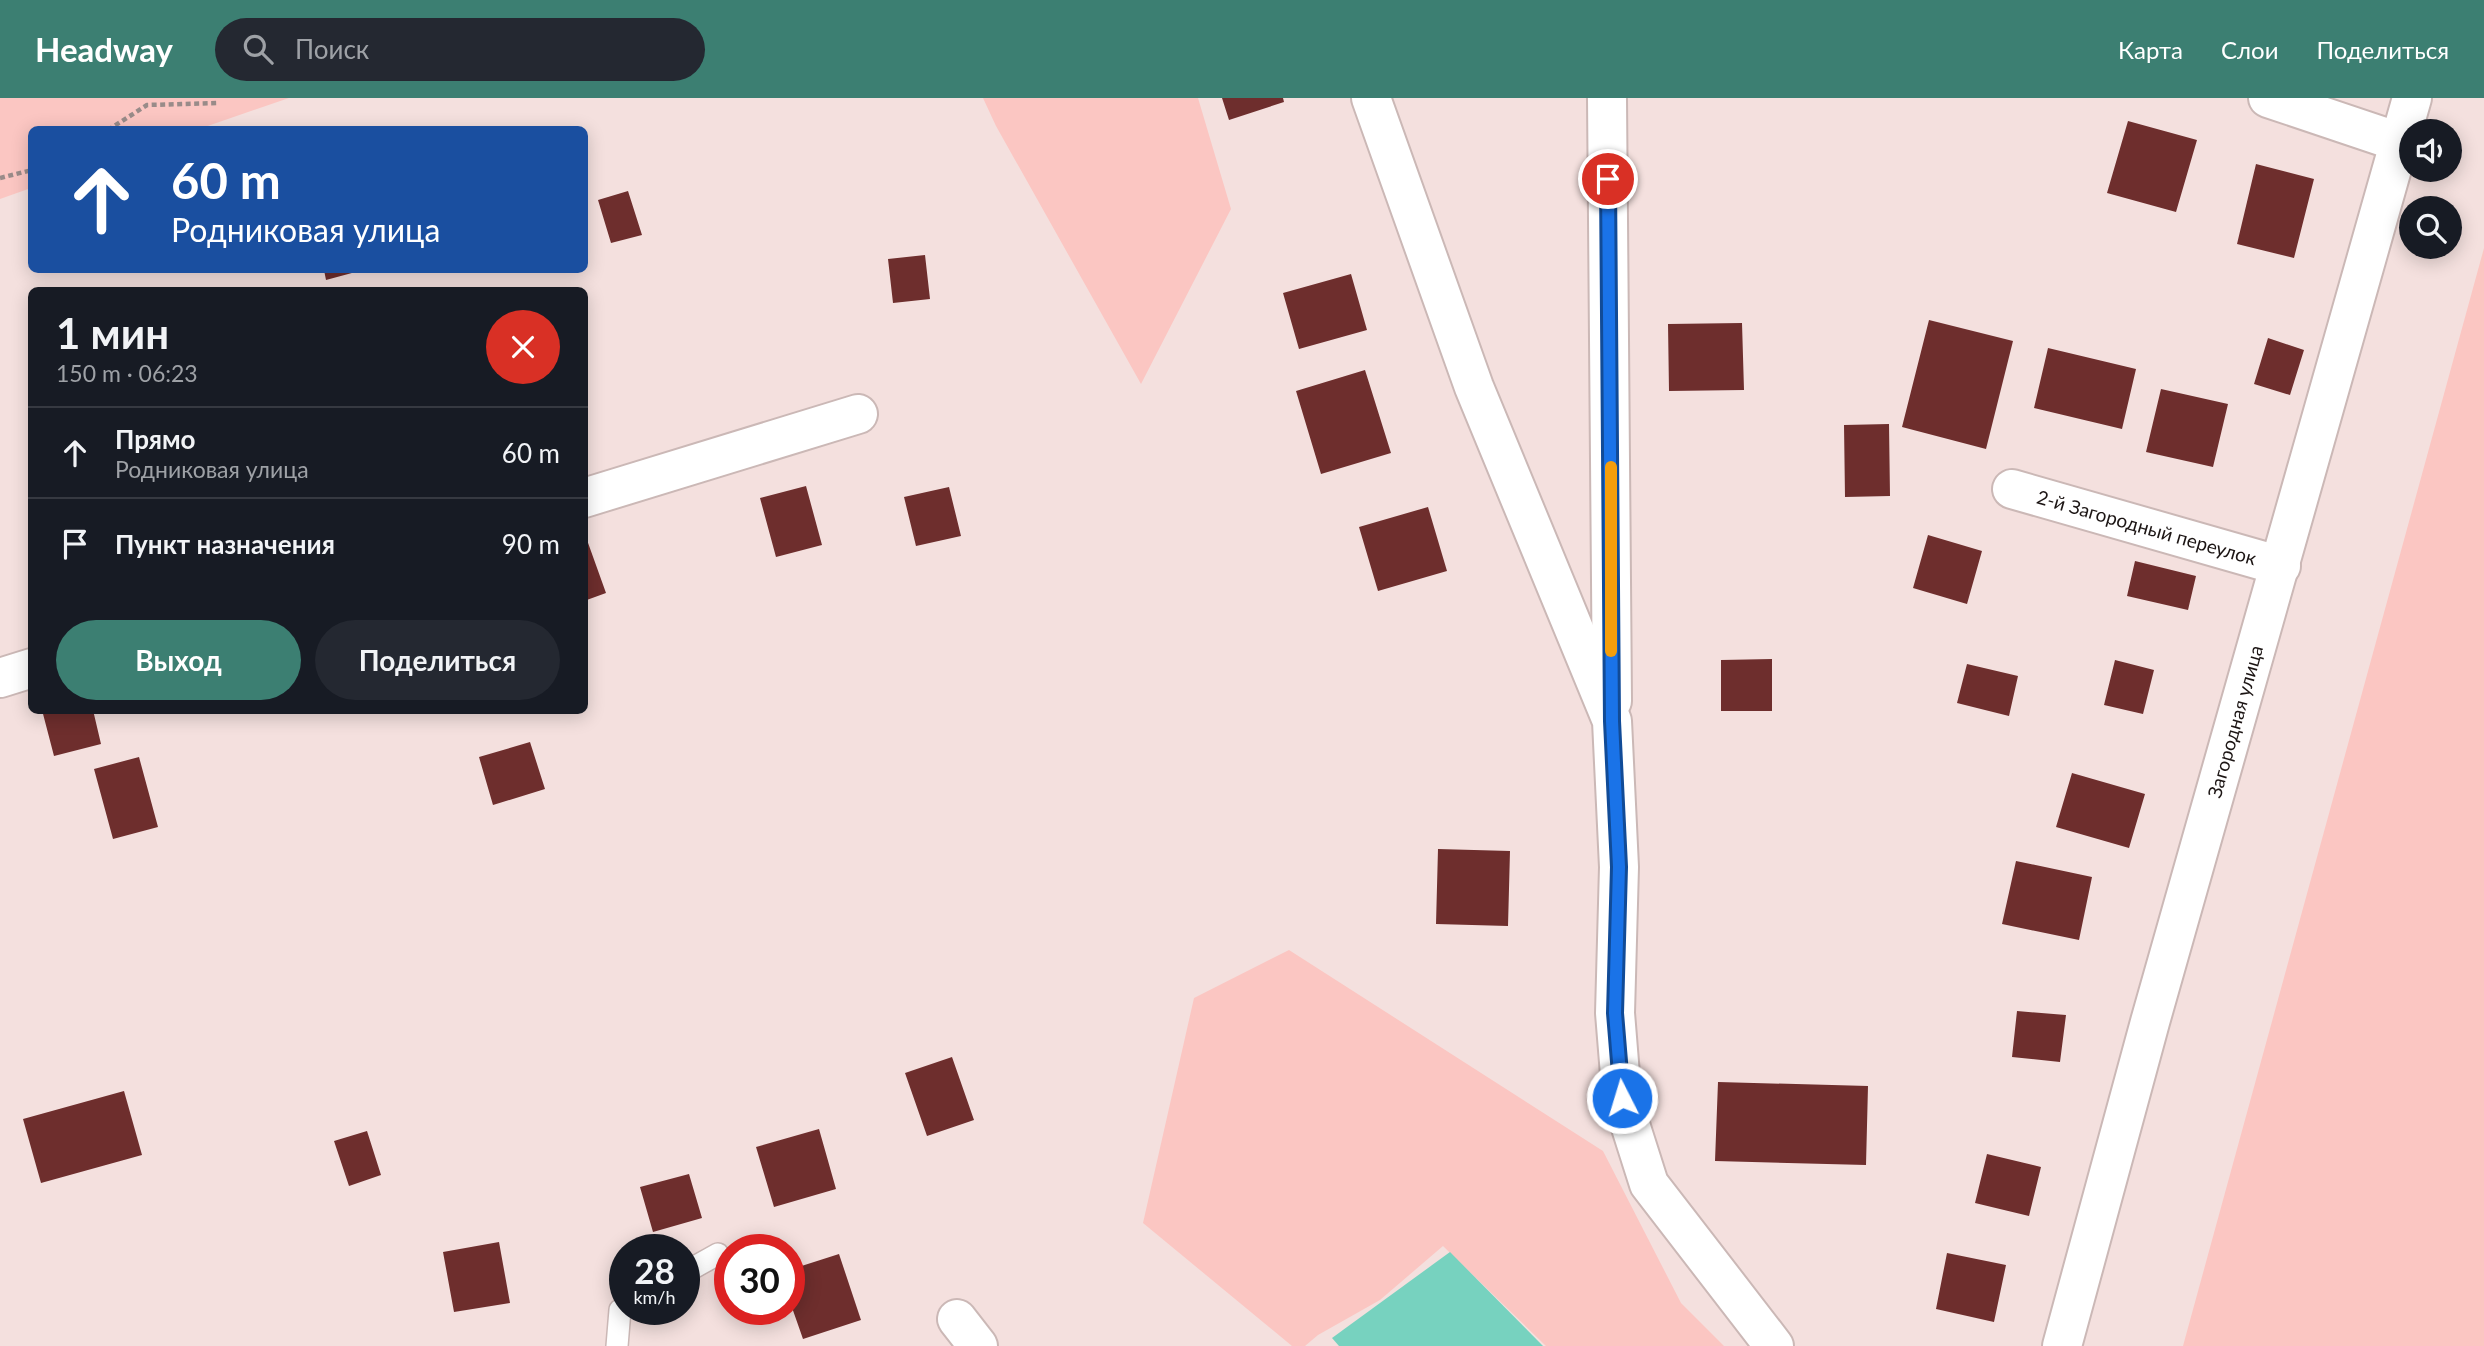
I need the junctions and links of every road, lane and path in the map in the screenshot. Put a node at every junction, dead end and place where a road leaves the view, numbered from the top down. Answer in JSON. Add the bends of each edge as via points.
{"nodes":[{"id":1,"x":1371,"y":98,"type":"edge"},
{"id":2,"x":1607,"y":98,"type":"edge"},
{"id":3,"x":2268,"y":98,"type":"edge"},
{"id":4,"x":2412,"y":98,"type":"edge"},
{"id":5,"x":219,"y":103,"type":"dead end"},
{"id":6,"x":2406,"y":119,"type":"edge"},
{"id":7,"x":114,"y":126,"type":"edge"},
{"id":8,"x":2399,"y":142,"type":"joint"},
{"id":9,"x":28,"y":171,"type":"edge"},
{"id":10,"x":0,"y":177,"type":"edge"},
{"id":11,"x":858,"y":414,"type":"dead end"},
{"id":12,"x":2012,"y":489,"type":"dead end"},
{"id":13,"x":588,"y":497,"type":"edge"},
{"id":14,"x":2281,"y":566,"type":"junction"},
{"id":15,"x":28,"y":669,"type":"edge"},
{"id":16,"x":0,"y":678,"type":"edge"},
{"id":17,"x":1612,"y":721,"type":"junction"},
{"id":18,"x":619,"y":1325,"type":"edge"},
{"id":19,"x":617,"y":1346,"type":"edge"},
{"id":20,"x":1774,"y":1346,"type":"edge"},
{"id":21,"x":2062,"y":1346,"type":"edge"}],
"edges":[{"from":1,"to":17,"type":"street","via":[[1474,387]]},
{"from":2,"to":17,"type":"street"},
{"from":3,"to":8,"type":"street"},
{"from":4,"to":6,"type":"street","name":"Загородная улица"},
{"from":5,"to":7,"type":"path","via":[[147,105]]},
{"from":8,"to":14,"type":"street","name":"Загородная улица"},
{"from":9,"to":10,"type":"path"},
{"from":11,"to":13,"type":"street"},
{"from":12,"to":14,"type":"street","name":"2-й Загородный переулок"},
{"from":14,"to":21,"type":"street","name":"Загородная улица"},
{"from":15,"to":16,"type":"street"},
{"from":17,"to":20,"type":"street","via":[[1619,867],[1615,1013],[1622,1098],[1649,1184]]},
{"from":18,"to":19,"type":"lane"}]}
